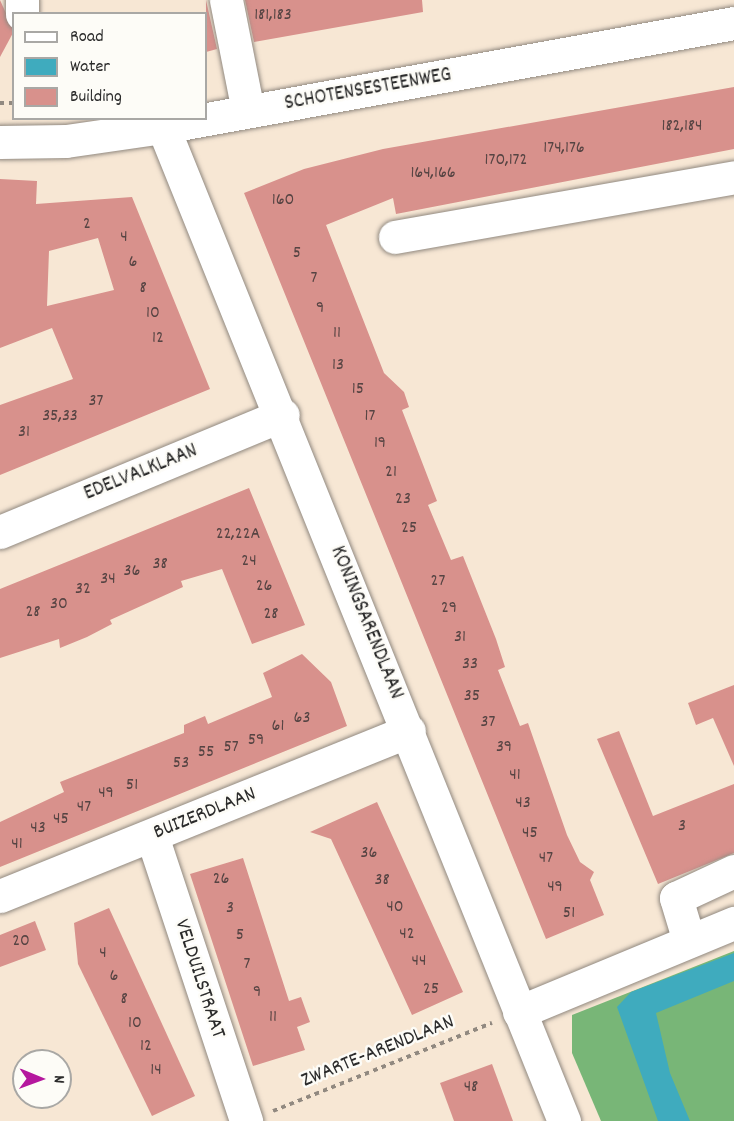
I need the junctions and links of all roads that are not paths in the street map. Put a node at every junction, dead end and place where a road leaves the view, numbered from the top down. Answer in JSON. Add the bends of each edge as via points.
{"nodes":[{"id":1,"x":226,"y":0,"type":"edge"},
{"id":2,"x":734,"y":22,"type":"edge"},
{"id":3,"x":248,"y":111,"type":"junction"},
{"id":4,"x":207,"y":119,"type":"edge"},
{"id":5,"x":200,"y":120,"type":"edge"},
{"id":6,"x":163,"y":127,"type":"junction"},
{"id":7,"x":12,"y":134,"type":"edge"},
{"id":8,"x":734,"y":177,"type":"edge"},
{"id":9,"x":395,"y":237,"type":"dead end"},
{"id":10,"x":283,"y":415,"type":"junction"},
{"id":11,"x":0,"y":532,"type":"edge"},
{"id":12,"x":409,"y":731,"type":"junction"},
{"id":13,"x":152,"y":836,"type":"junction"},
{"id":14,"x":734,"y":871,"type":"edge"},
{"id":15,"x":0,"y":896,"type":"edge"},
{"id":16,"x":734,"y":923,"type":"edge"},
{"id":17,"x":689,"y":941,"type":"junction"},
{"id":18,"x":519,"y":1012,"type":"junction"},
{"id":19,"x":255,"y":1118,"type":"edge"},
{"id":20,"x":564,"y":1121,"type":"edge"}],
"edges":[{"from":1,"to":3,"type":"street"},
{"from":2,"to":3,"type":"street","name":"SCHOTENSESTEENWEG"},
{"from":3,"to":4,"type":"street","name":"SCHOTENSESTEENWEG"},
{"from":5,"to":6,"type":"street","name":"SCHOTENSESTEENWEG"},
{"from":6,"to":7,"type":"street","name":"SCHOTENSESTEENWEG"},
{"from":6,"to":10,"type":"street","name":"KONINGSARENDLAAN"},
{"from":8,"to":9,"type":"street"},
{"from":10,"to":11,"type":"street","name":"EDELVALKLAAN"},
{"from":10,"to":12,"type":"street","name":"KONINGSARENDLAAN"},
{"from":12,"to":13,"type":"street","name":"BUIZERDLAAN"},
{"from":12,"to":18,"type":"street","name":"KONINGSARENDLAAN"},
{"from":13,"to":15,"type":"street","name":"BUIZERDLAAN"},
{"from":13,"to":19,"type":"street","name":"VELDUILSTRAAT"},
{"from":14,"to":17,"type":"street","via":[[676,898]]},
{"from":16,"to":17,"type":"street"},
{"from":17,"to":18,"type":"street"},
{"from":18,"to":20,"type":"street","name":"KONINGSARENDLAAN"}]}
